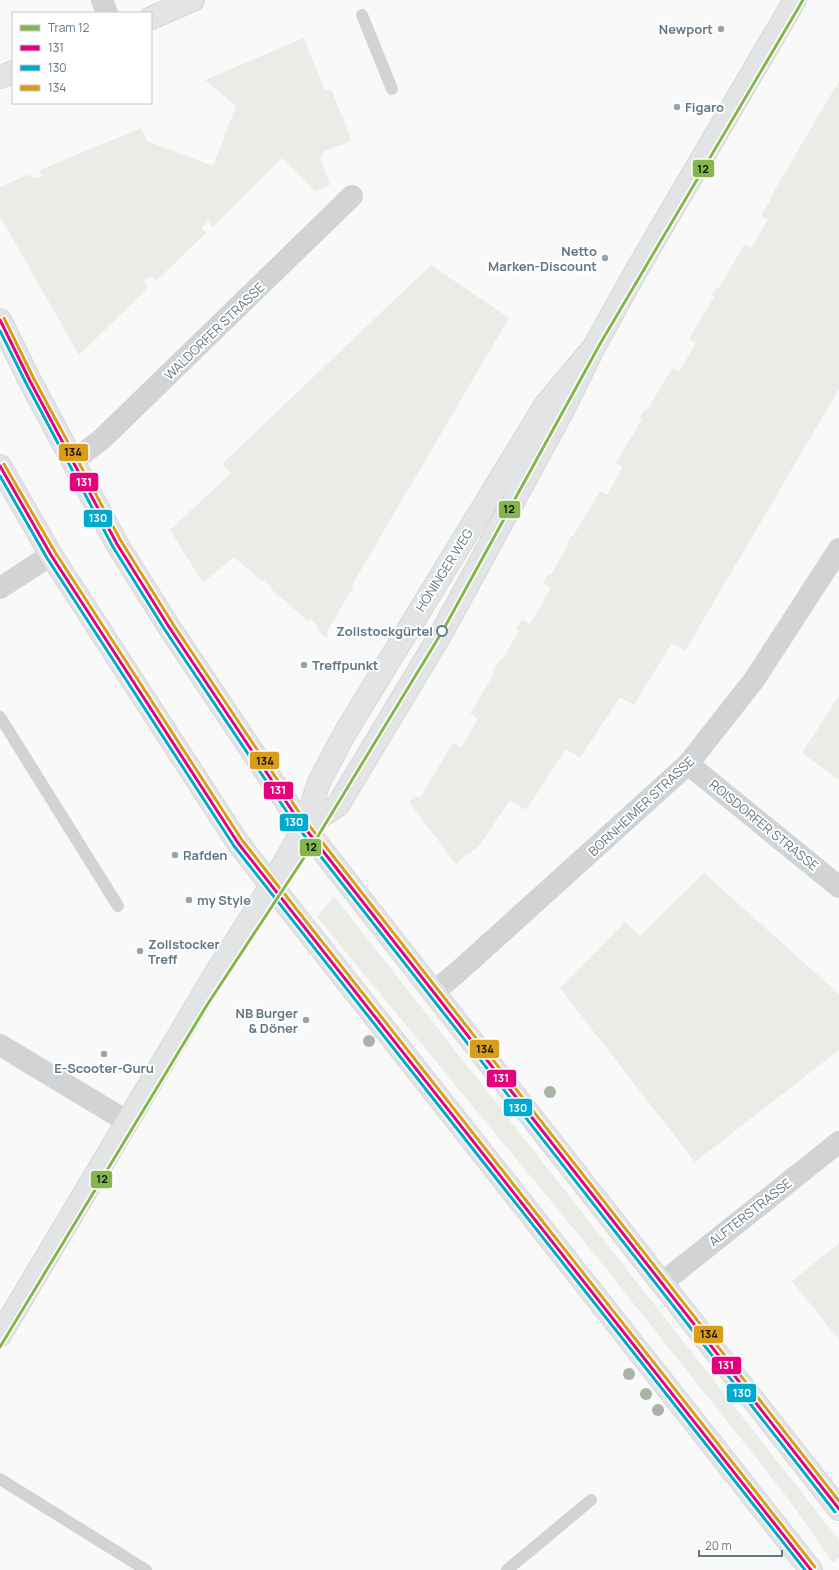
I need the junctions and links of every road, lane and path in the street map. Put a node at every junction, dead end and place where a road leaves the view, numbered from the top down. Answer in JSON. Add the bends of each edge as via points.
{"nodes":[{"id":1,"x":102,"y":0,"type":"edge"},
{"id":2,"x":193,"y":0,"type":"edge"},
{"id":3,"x":795,"y":0,"type":"edge"},
{"id":4,"x":107,"y":12,"type":"edge"},
{"id":5,"x":362,"y":15,"type":"dead end"},
{"id":6,"x":152,"y":18,"type":"edge"},
{"id":7,"x":12,"y":72,"type":"edge"},
{"id":8,"x":0,"y":77,"type":"edge"},
{"id":9,"x":392,"y":89,"type":"dead end"},
{"id":10,"x":352,"y":196,"type":"dead end"},
{"id":11,"x":0,"y":320,"type":"edge"},
{"id":12,"x":594,"y":347,"type":"junction"},
{"id":13,"x":73,"y":461,"type":"junction"},
{"id":14,"x":0,"y":466,"type":"edge"},
{"id":15,"x":839,"y":549,"type":"edge"},
{"id":16,"x":50,"y":555,"type":"junction"},
{"id":17,"x":0,"y":588,"type":"edge"},
{"id":18,"x":0,"y":717,"type":"edge"},
{"id":19,"x":688,"y":764,"type":"junction"},
{"id":20,"x":304,"y":828,"type":"junction"},
{"id":21,"x":271,"y":886,"type":"junction"},
{"id":22,"x":839,"y":887,"type":"edge"},
{"id":23,"x":118,"y":906,"type":"dead end"},
{"id":24,"x":434,"y":992,"type":"junction"},
{"id":25,"x":0,"y":1045,"type":"edge"},
{"id":26,"x":128,"y":1122,"type":"junction"},
{"id":27,"x":839,"y":1142,"type":"edge"},
{"id":28,"x":662,"y":1283,"type":"junction"},
{"id":29,"x":0,"y":1335,"type":"edge"},
{"id":30,"x":0,"y":1479,"type":"edge"},
{"id":31,"x":592,"y":1500,"type":"dead end"},
{"id":32,"x":839,"y":1509,"type":"edge"},
{"id":33,"x":146,"y":1570,"type":"edge"},
{"id":34,"x":507,"y":1570,"type":"edge"},
{"id":35,"x":811,"y":1570,"type":"edge"}],
"edges":[{"from":1,"to":4,"type":"street"},
{"from":2,"to":6,"type":"main road"},
{"from":3,"to":12,"type":"main road","name":"HÖNINGER WEG"},
{"from":5,"to":9,"type":"lane"},
{"from":7,"to":8,"type":"main road"},
{"from":10,"to":13,"type":"street","name":"WALDORFER STRASSE","via":[[102,439]]},
{"from":11,"to":13,"type":"main road"},
{"from":12,"to":20,"type":"main road","name":"HÖNINGER WEG","via":[[546,404],[357,712],[319,782]]},
{"from":12,"to":20,"type":"main road","name":"HÖNINGER WEG","via":[[562,412],[442,632],[338,805]]},
{"from":13,"to":20,"type":"main road","via":[[117,544],[169,627]]},
{"from":14,"to":16,"type":"main road"},
{"from":15,"to":19,"type":"street","name":"BORNHEIMER STRASSE","via":[[754,680]]},
{"from":16,"to":17,"type":"street"},
{"from":16,"to":21,"type":"main road","via":[[235,838]]},
{"from":18,"to":23,"type":"lane"},
{"from":19,"to":22,"type":"street","name":"ROISDORFER STRASSE"},
{"from":19,"to":24,"type":"street","name":"BORNHEIMER STRASSE"},
{"from":20,"to":21,"type":"main road","name":"HÖNINGER WEG"},
{"from":20,"to":24,"type":"main road"},
{"from":21,"to":26,"type":"main road","name":"HÖNINGER WEG"},
{"from":21,"to":35,"type":"main road"},
{"from":24,"to":28,"type":"main road"},
{"from":25,"to":26,"type":"street"},
{"from":26,"to":29,"type":"main road","name":"HÖNINGER WEG"},
{"from":27,"to":28,"type":"street","name":"ALFTERSTRASSE"},
{"from":28,"to":32,"type":"main road"},
{"from":30,"to":33,"type":"lane"},
{"from":31,"to":34,"type":"lane"}]}
